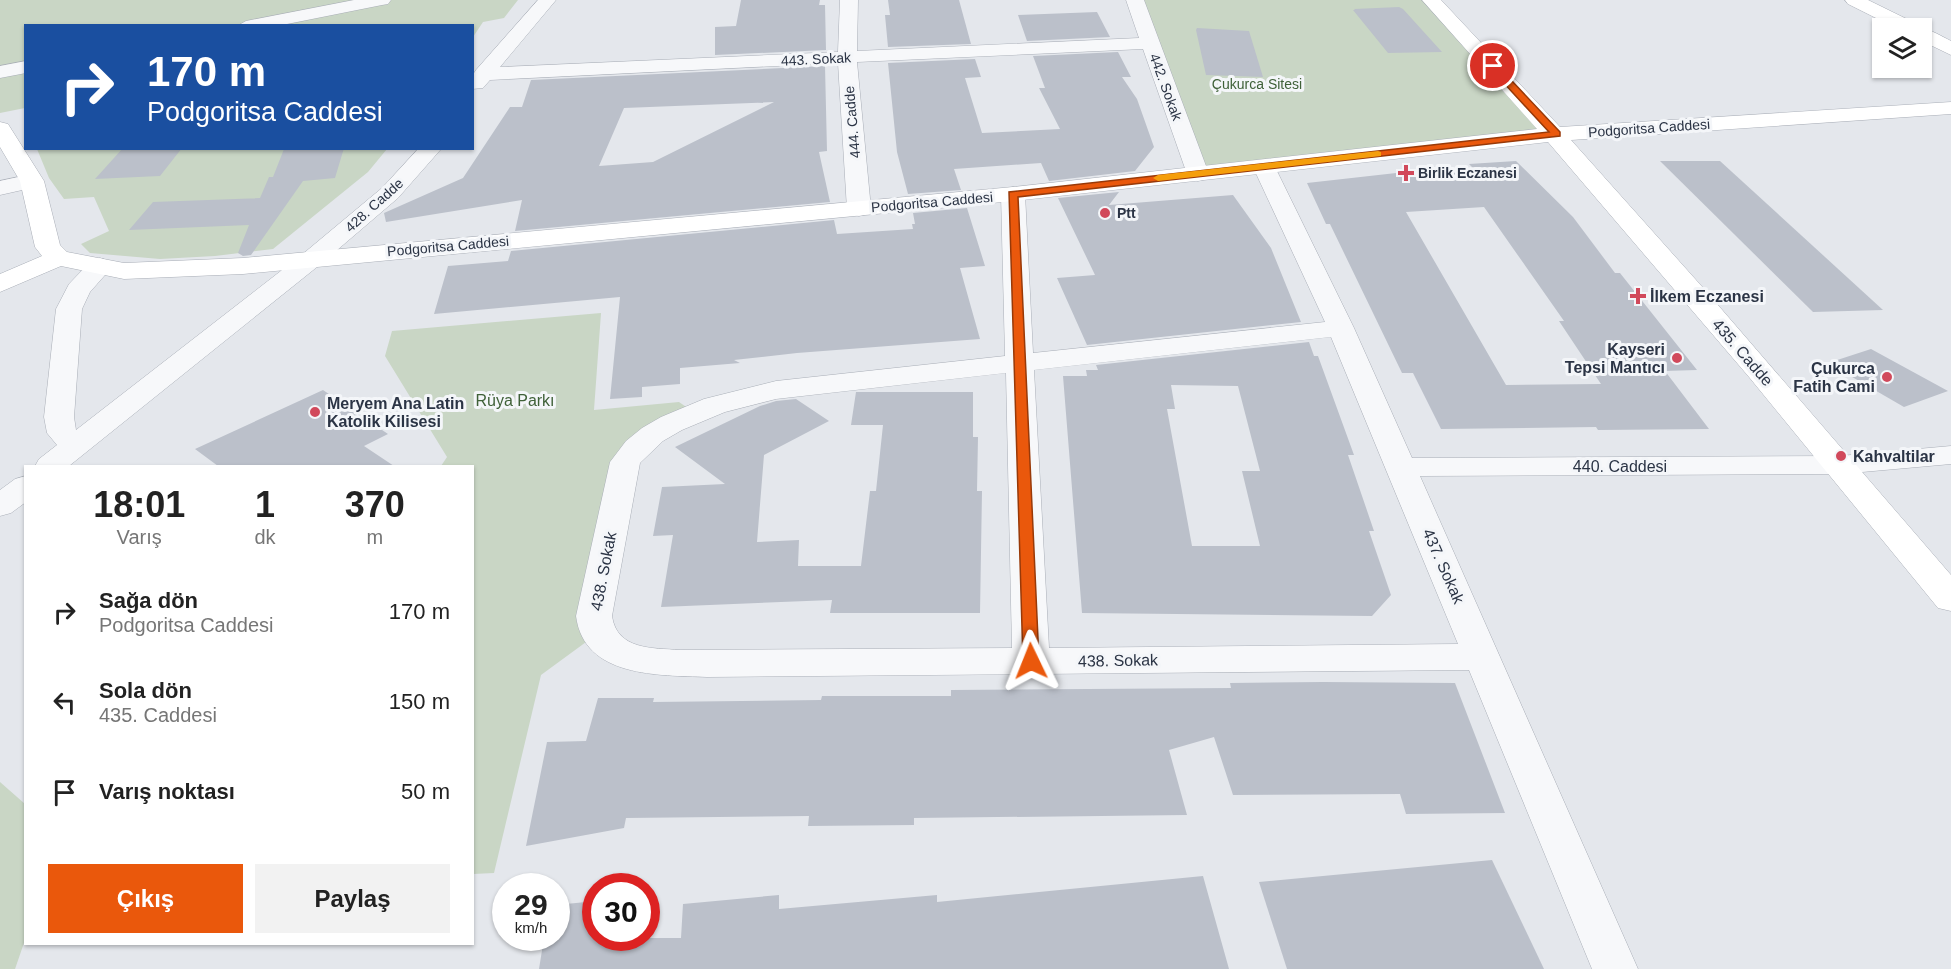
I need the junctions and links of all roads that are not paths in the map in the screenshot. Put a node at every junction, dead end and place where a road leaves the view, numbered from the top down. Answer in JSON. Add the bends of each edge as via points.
{"nodes":[{"id":1,"x":382,"y":0,"type":"edge"},
{"id":2,"x":849,"y":0,"type":"edge"},
{"id":3,"x":1135,"y":0,"type":"edge"},
{"id":4,"x":1431,"y":0,"type":"edge"},
{"id":5,"x":1854,"y":0,"type":"edge"},
{"id":6,"x":544,"y":2,"type":"edge"},
{"id":7,"x":1890,"y":18,"type":"edge"},
{"id":8,"x":256,"y":24,"type":"edge"},
{"id":9,"x":1932,"y":39,"type":"edge"},
{"id":10,"x":1150,"y":43,"type":"junction"},
{"id":11,"x":1951,"y":49,"type":"edge"},
{"id":12,"x":847,"y":58,"type":"junction"},
{"id":13,"x":24,"y":67,"type":"edge"},
{"id":14,"x":0,"y":72,"type":"edge"},
{"id":15,"x":478,"y":81,"type":"edge"},
{"id":16,"x":1951,"y":108,"type":"edge"},
{"id":17,"x":0,"y":129,"type":"edge"},
{"id":18,"x":1556,"y":134,"type":"junction"},
{"id":19,"x":429,"y":150,"type":"edge"},
{"id":20,"x":1264,"y":167,"type":"junction"},
{"id":21,"x":1198,"y":174,"type":"junction"},
{"id":22,"x":32,"y":181,"type":"junction"},
{"id":23,"x":0,"y":188,"type":"edge"},
{"id":24,"x":1013,"y":194,"type":"junction"},
{"id":25,"x":859,"y":208,"type":"junction"},
{"id":26,"x":58,"y":258,"type":"junction"},
{"id":27,"x":313,"y":258,"type":"junction"},
{"id":28,"x":100,"y":266,"type":"junction"},
{"id":29,"x":0,"y":284,"type":"edge"},
{"id":30,"x":1341,"y":328,"type":"junction"},
{"id":31,"x":1019,"y":363,"type":"junction"},
{"id":32,"x":75,"y":446,"type":"junction"},
{"id":33,"x":1951,"y":454,"type":"edge"},
{"id":34,"x":51,"y":465,"type":"edge"},
{"id":35,"x":1840,"y":465,"type":"junction"},
{"id":36,"x":1401,"y":467,"type":"junction"},
{"id":37,"x":24,"y":488,"type":"edge"},
{"id":38,"x":0,"y":506,"type":"edge"},
{"id":39,"x":1951,"y":599,"type":"edge"},
{"id":40,"x":1483,"y":657,"type":"junction"},
{"id":41,"x":1031,"y":661,"type":"junction"},
{"id":42,"x":1615,"y":969,"type":"edge"}],
"edges":[{"from":1,"to":8,"type":"street"},
{"from":2,"to":12,"type":"street","name":"444. Cadde"},
{"from":3,"to":10,"type":"street","name":"442. Sokak"},
{"from":4,"to":18,"type":"main road","name":"435. Cadde"},
{"from":5,"to":7,"type":"main road"},
{"from":6,"to":15,"type":"street"},
{"from":9,"to":11,"type":"main road"},
{"from":10,"to":12,"type":"street","name":"443. Sokak"},
{"from":10,"to":21,"type":"street","name":"442. Sokak"},
{"from":12,"to":15,"type":"street","name":"443. Sokak"},
{"from":12,"to":25,"type":"street","name":"444. Cadde"},
{"from":13,"to":14,"type":"street"},
{"from":16,"to":18,"type":"main road","name":"Podgoritsa Caddesi"},
{"from":17,"to":22,"type":"main road"},
{"from":18,"to":20,"type":"main road","name":"Podgoritsa Caddesi"},
{"from":18,"to":35,"type":"main road","name":"435. Cadde"},
{"from":19,"to":27,"type":"street","name":"428. Cadde","via":[[390,193]]},
{"from":20,"to":21,"type":"main road","name":"Podgoritsa Caddesi"},
{"from":20,"to":30,"type":"street","name":"437. Sokak"},
{"from":21,"to":24,"type":"main road","name":"Podgoritsa Caddesi"},
{"from":22,"to":23,"type":"street"},
{"from":22,"to":26,"type":"main road","via":[[48,247]]},
{"from":24,"to":25,"type":"main road","name":"Podgoritsa Caddesi"},
{"from":24,"to":31,"type":"street"},
{"from":25,"to":27,"type":"main road","name":"Podgoritsa Caddesi"},
{"from":26,"to":28,"type":"main road","name":"Podgoritsa Caddesi"},
{"from":26,"to":29,"type":"main road"},
{"from":27,"to":28,"type":"main road","name":"Podgoritsa Caddesi","via":[[169,270],[124,271]]},
{"from":27,"to":32,"type":"street","name":"428. Cadde"},
{"from":28,"to":32,"type":"street","via":[[78,289],[69,309],[59,417],[62,433]]},
{"from":30,"to":31,"type":"street","name":"438. Sokak"},
{"from":30,"to":36,"type":"street","name":"437. Sokak"},
{"from":31,"to":41,"type":"street"},
{"from":31,"to":41,"type":"street","name":"438. Sokak","via":[[741,396],[695,412],[653,435],[631,452],[625,462],[594,616],[597,634],[606,645],[653,661]]},
{"from":32,"to":34,"type":"street","name":"428. Cadde"},
{"from":33,"to":35,"type":"street","name":"440. Caddesi"},
{"from":35,"to":36,"type":"street","name":"440. Caddesi"},
{"from":35,"to":39,"type":"main road","name":"435. Cadde"},
{"from":36,"to":40,"type":"street","name":"437. Sokak"},
{"from":37,"to":38,"type":"street"},
{"from":40,"to":41,"type":"street","name":"438. Sokak"},
{"from":40,"to":42,"type":"street","name":"437. Sokak"}]}
